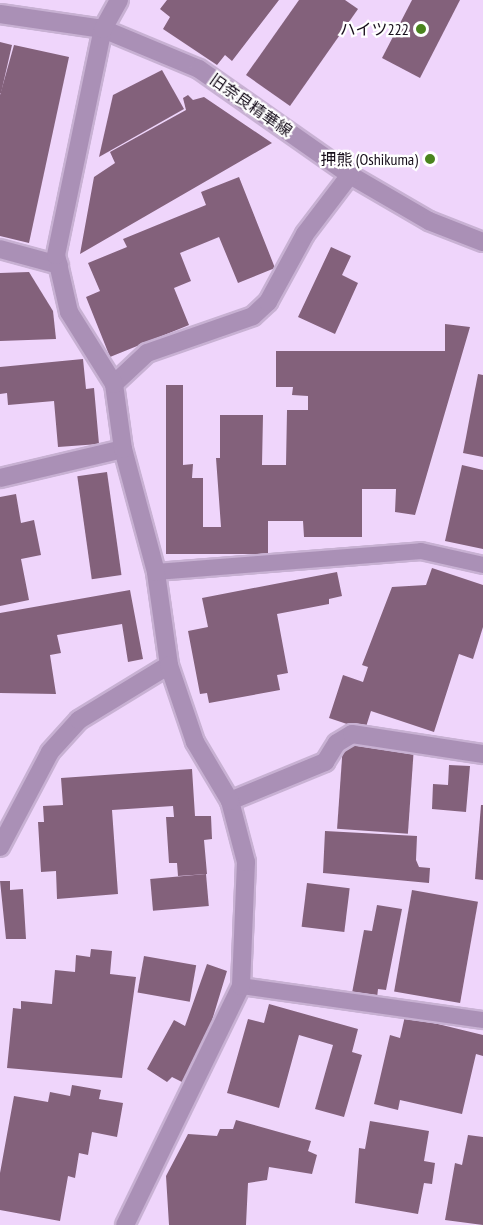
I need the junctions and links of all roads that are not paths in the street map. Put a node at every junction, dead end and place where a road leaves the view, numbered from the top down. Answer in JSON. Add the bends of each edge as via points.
{"nodes":[{"id":1,"x":119,"y":0,"type":"edge"},
{"id":2,"x":0,"y":14,"type":"edge"},
{"id":3,"x":103,"y":29,"type":"junction"},
{"id":4,"x":350,"y":175,"type":"junction"},
{"id":5,"x":483,"y":242,"type":"edge"},
{"id":6,"x":0,"y":249,"type":"edge"},
{"id":7,"x":59,"y":265,"type":"junction"},
{"id":8,"x":114,"y":384,"type":"junction"},
{"id":9,"x":123,"y":449,"type":"junction"},
{"id":10,"x":0,"y":478,"type":"edge"},
{"id":11,"x":483,"y":565,"type":"edge"},
{"id":12,"x":156,"y":572,"type":"junction"},
{"id":13,"x":169,"y":665,"type":"junction"},
{"id":14,"x":483,"y":754,"type":"edge"},
{"id":15,"x":230,"y":801,"type":"junction"},
{"id":16,"x":0,"y":847,"type":"edge"},
{"id":17,"x":241,"y":986,"type":"junction"},
{"id":18,"x":483,"y":1020,"type":"edge"},
{"id":19,"x":125,"y":1225,"type":"edge"}],
"edges":[{"from":1,"to":3,"type":"street"},
{"from":2,"to":3,"type":"street","name":"旧奈良精華線"},
{"from":3,"to":4,"type":"street","name":"旧奈良精華線","via":[[199,69]]},
{"from":3,"to":7,"type":"street","via":[[56,255]]},
{"from":4,"to":5,"type":"street","name":"旧奈良精華線","via":[[429,221]]},
{"from":4,"to":8,"type":"street","via":[[305,234],[268,302],[253,316],[147,353]]},
{"from":6,"to":7,"type":"street"},
{"from":7,"to":8,"type":"street","via":[[69,312]]},
{"from":8,"to":9,"type":"street"},
{"from":9,"to":10,"type":"street"},
{"from":9,"to":12,"type":"street"},
{"from":11,"to":12,"type":"lane","via":[[421,551]]},
{"from":12,"to":13,"type":"street"},
{"from":13,"to":15,"type":"street","via":[[195,742]]},
{"from":13,"to":16,"type":"street","via":[[79,720],[50,752]]},
{"from":14,"to":15,"type":"street","via":[[352,734],[337,743],[325,762]]},
{"from":15,"to":17,"type":"street","via":[[246,862]]},
{"from":17,"to":18,"type":"lane"},
{"from":17,"to":19,"type":"street"}]}
